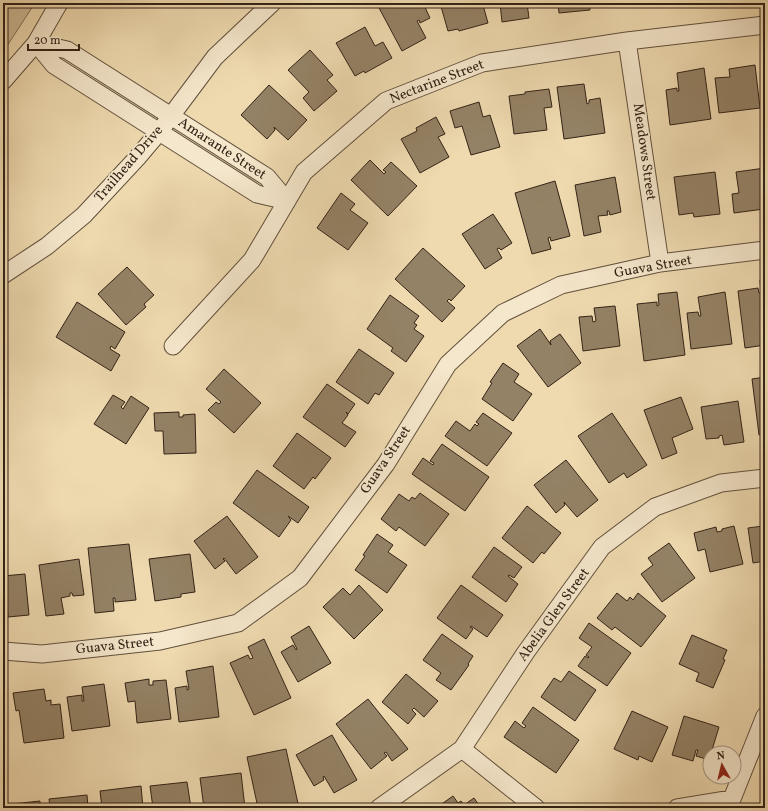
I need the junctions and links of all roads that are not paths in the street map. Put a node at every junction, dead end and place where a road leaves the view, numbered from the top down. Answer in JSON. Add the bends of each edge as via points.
{"nodes":[{"id":1,"x":59,"y":3,"type":"edge"},
{"id":2,"x":272,"y":3,"type":"edge"},
{"id":3,"x":765,"y":25,"type":"edge"},
{"id":4,"x":627,"y":41,"type":"junction"},
{"id":5,"x":36,"y":43,"type":"junction"},
{"id":6,"x":3,"y":82,"type":"edge"},
{"id":7,"x":170,"y":116,"type":"junction"},
{"id":8,"x":159,"y":132,"type":"junction"},
{"id":9,"x":287,"y":200,"type":"junction"},
{"id":10,"x":765,"y":250,"type":"edge"},
{"id":11,"x":660,"y":263,"type":"junction"},
{"id":12,"x":3,"y":275,"type":"edge"},
{"id":13,"x":173,"y":346,"type":"dead end"},
{"id":14,"x":765,"y":478,"type":"edge"},
{"id":15,"x":3,"y":651,"type":"edge"},
{"id":16,"x":765,"y":716,"type":"edge"},
{"id":17,"x":462,"y":749,"type":"junction"},
{"id":18,"x":379,"y":808,"type":"edge"},
{"id":19,"x":536,"y":808,"type":"edge"},
{"id":20,"x":677,"y":808,"type":"edge"}],
"edges":[{"from":1,"to":5,"type":"street"},
{"from":2,"to":7,"type":"street","name":"Trailhead Drive","via":[[215,57]]},
{"from":3,"to":4,"type":"street","name":"Nectarine Street"},
{"from":4,"to":9,"type":"street","name":"Nectarine Street","via":[[482,63],[386,101],[304,172]]},
{"from":4,"to":11,"type":"street","name":"Meadows Street"},
{"from":5,"to":6,"type":"street"},
{"from":5,"to":7,"type":"street","name":"Amarante Street","via":[[67,50]]},
{"from":5,"to":8,"type":"street","name":"Amarante Street","via":[[54,65]]},
{"from":7,"to":8,"type":"street","name":"Trailhead Drive"},
{"from":7,"to":9,"type":"street","name":"Amarante Street","via":[[267,177]]},
{"from":8,"to":9,"type":"street","name":"Amarante Street","via":[[257,194]]},
{"from":8,"to":12,"type":"street","name":"Trailhead Drive","via":[[84,215],[47,246]]},
{"from":9,"to":13,"type":"street","name":"Nectarine Street","via":[[252,260]]},
{"from":10,"to":11,"type":"street","name":"Guava Street"},
{"from":11,"to":15,"type":"street","name":"Guava Street","via":[[561,285],[504,313],[448,364],[386,464],[300,578],[238,623],[160,641],[42,654]]},
{"from":14,"to":17,"type":"street","name":"Abelia Glen Street","via":[[721,483],[655,507],[602,547],[526,652]]},
{"from":16,"to":20,"type":"street","via":[[732,799]]},
{"from":17,"to":18,"type":"street","name":"Abelia Glen Street"},
{"from":17,"to":19,"type":"street"}]}
